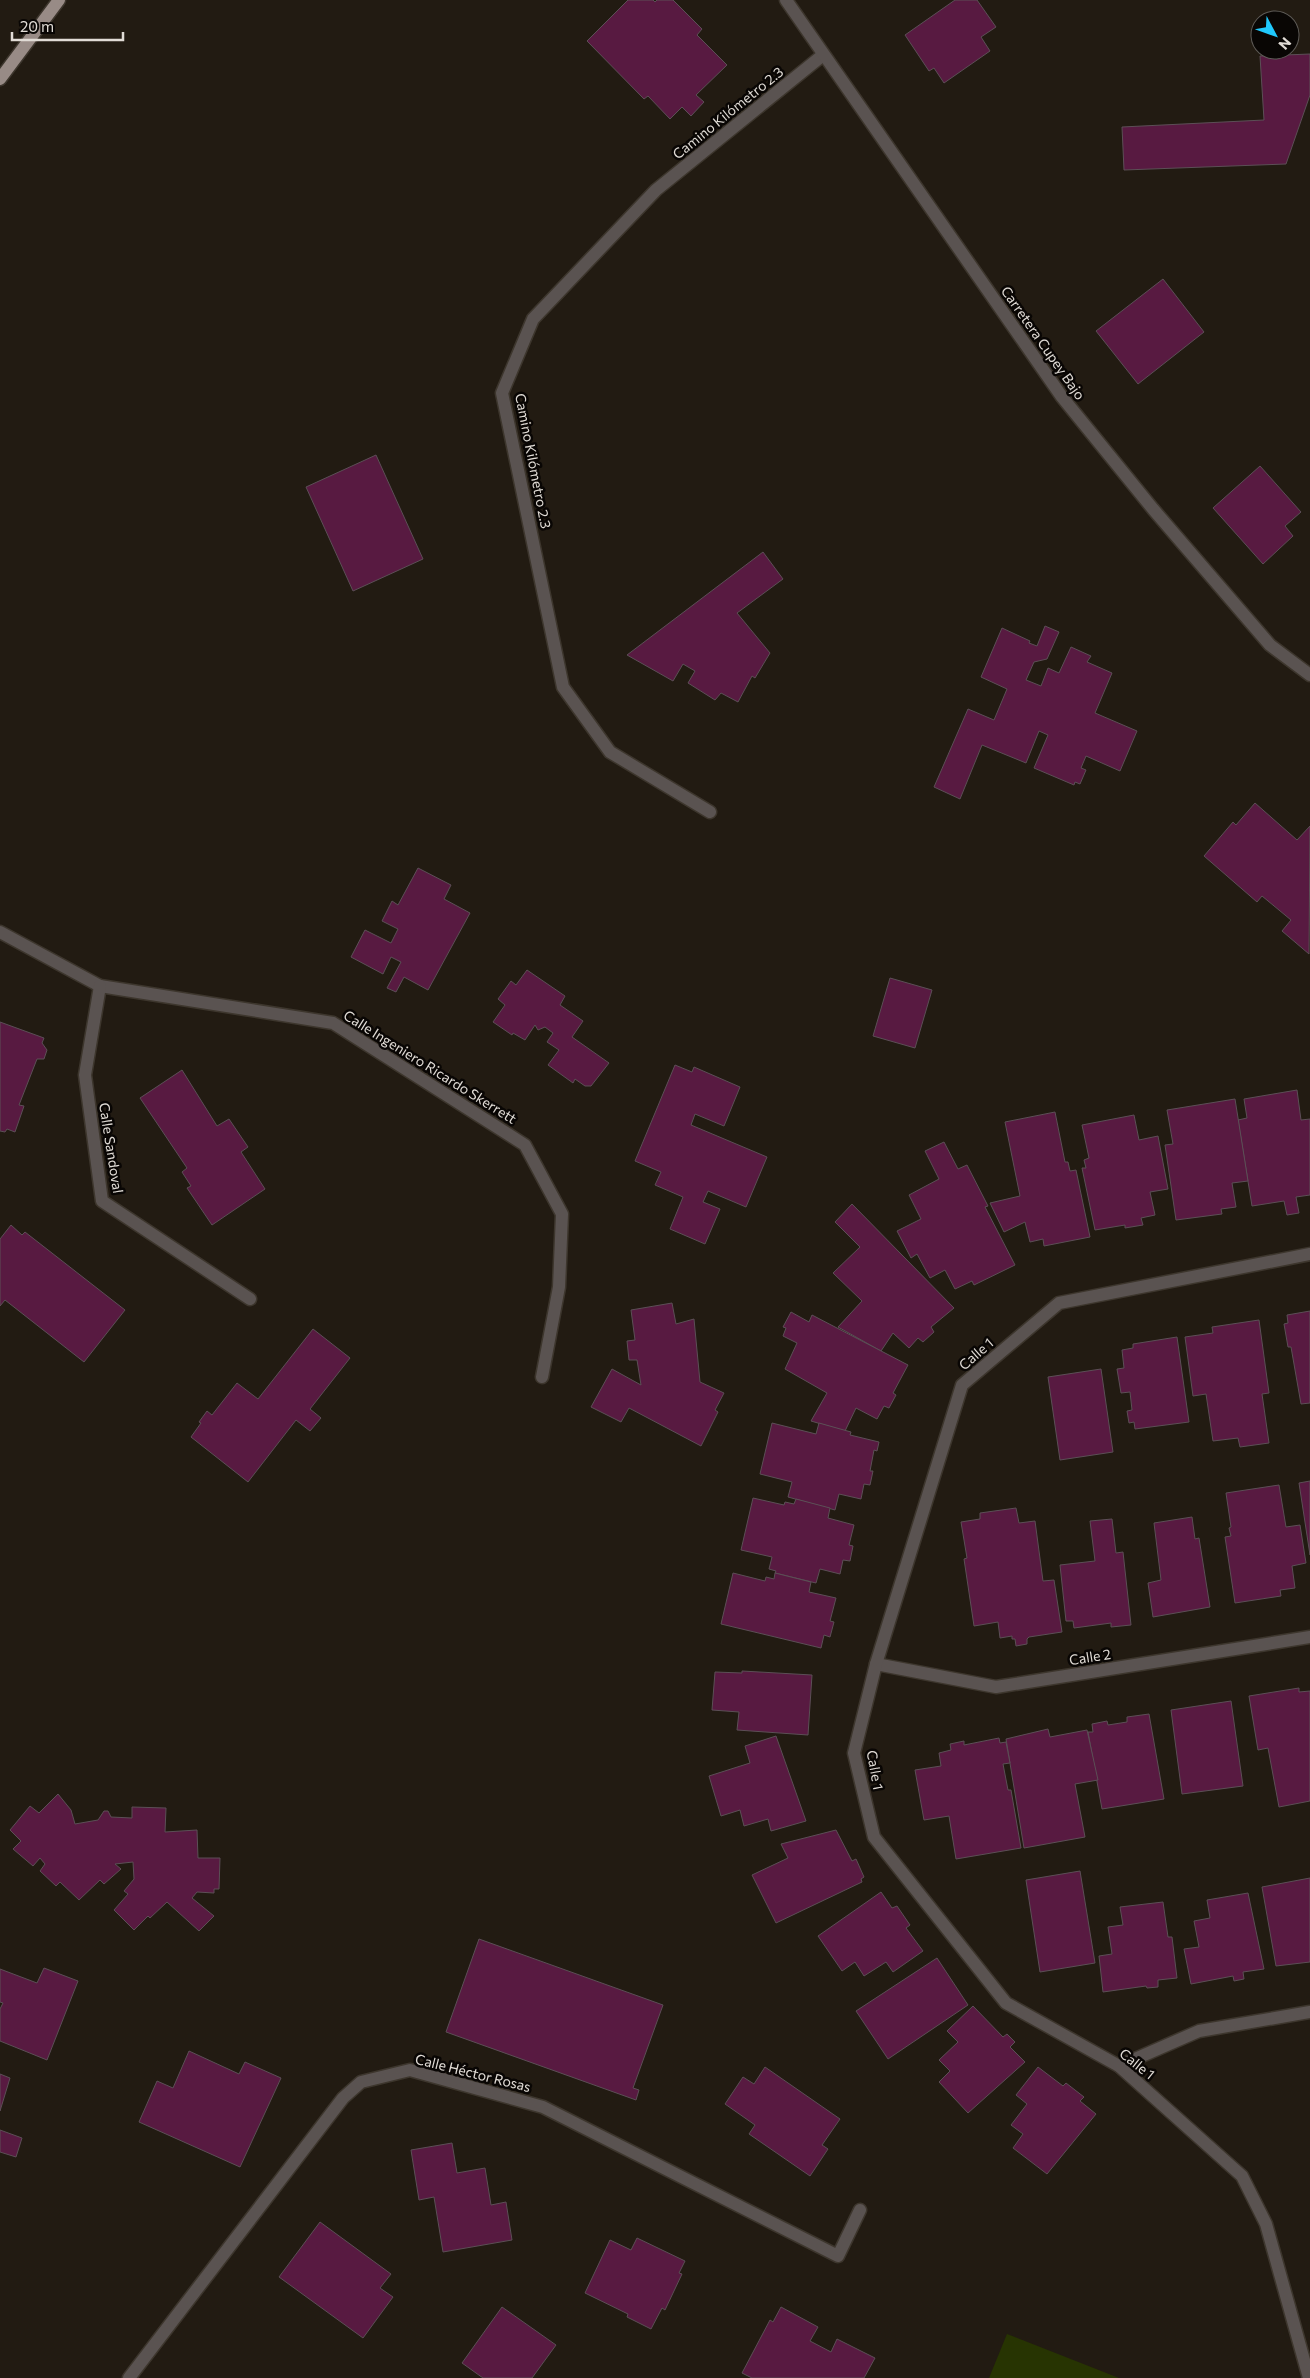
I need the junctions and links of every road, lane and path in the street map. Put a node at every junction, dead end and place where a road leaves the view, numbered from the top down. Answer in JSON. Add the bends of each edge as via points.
{"nodes":[{"id":1,"x":59,"y":0,"type":"edge"},
{"id":2,"x":786,"y":0,"type":"edge"},
{"id":3,"x":823,"y":55,"type":"junction"},
{"id":4,"x":0,"y":79,"type":"edge"},
{"id":5,"x":1310,"y":675,"type":"edge"},
{"id":6,"x":710,"y":812,"type":"dead end"},
{"id":7,"x":0,"y":932,"type":"edge"},
{"id":8,"x":100,"y":986,"type":"junction"},
{"id":9,"x":1310,"y":1254,"type":"edge"},
{"id":10,"x":250,"y":1299,"type":"dead end"},
{"id":11,"x":542,"y":1377,"type":"dead end"},
{"id":12,"x":1310,"y":1637,"type":"edge"},
{"id":13,"x":876,"y":1664,"type":"junction"},
{"id":14,"x":1310,"y":2012,"type":"edge"},
{"id":15,"x":1119,"y":2066,"type":"junction"},
{"id":16,"x":860,"y":2210,"type":"dead end"},
{"id":17,"x":129,"y":2378,"type":"edge"},
{"id":18,"x":1309,"y":2378,"type":"edge"}],
"edges":[{"from":1,"to":4,"type":"main road"},
{"from":2,"to":3,"type":"street","name":"Carretera Cupey Bajo"},
{"from":3,"to":5,"type":"street","name":"Carretera Cupey Bajo","via":[[1062,397],[1270,646]]},
{"from":3,"to":6,"type":"street","name":"Camino Kilómetro 2.3","via":[[656,190],[540,312],[502,393],[563,687],[610,752]]},
{"from":7,"to":8,"type":"street","name":"Calle Ingeniero Ricardo Skerrett"},
{"from":8,"to":10,"type":"street","name":"Calle Sandoval","via":[[85,1075],[102,1201]]},
{"from":8,"to":11,"type":"street","name":"Calle Ingeniero Ricardo Skerrett","via":[[333,1022],[524,1145],[562,1214],[559,1287]]},
{"from":9,"to":13,"type":"street","name":"Calle 1","via":[[1059,1303],[962,1385]]},
{"from":12,"to":13,"type":"street","name":"Calle 2","via":[[996,1687]]},
{"from":13,"to":15,"type":"street","name":"Calle 1","via":[[854,1753],[874,1837],[1006,2003]]},
{"from":14,"to":15,"type":"street","via":[[1199,2031]]},
{"from":15,"to":18,"type":"street","name":"Calle 1","via":[[1242,2176],[1266,2224]]},
{"from":16,"to":17,"type":"street","name":"Calle Héctor Rosas","via":[[838,2256],[544,2106],[410,2070],[361,2082],[343,2098]]}]}
